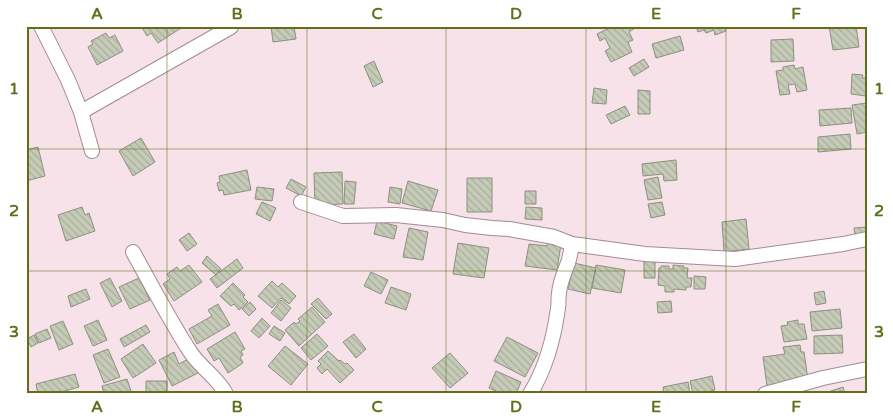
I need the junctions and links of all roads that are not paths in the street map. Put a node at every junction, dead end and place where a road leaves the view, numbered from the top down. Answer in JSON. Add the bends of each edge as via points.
{"nodes":[{"id":1,"x":41,"y":26,"type":"edge"},
{"id":2,"x":231,"y":27,"type":"edge"},
{"id":3,"x":81,"y":112,"type":"junction"},
{"id":4,"x":92,"y":151,"type":"dead end"},
{"id":5,"x":301,"y":202,"type":"dead end"},
{"id":6,"x":867,"y":239,"type":"edge"},
{"id":7,"x":572,"y":244,"type":"junction"},
{"id":8,"x":133,"y":252,"type":"dead end"},
{"id":9,"x":867,"y":369,"type":"edge"},
{"id":10,"x":226,"y":394,"type":"edge"},
{"id":11,"x":530,"y":394,"type":"edge"},
{"id":12,"x":765,"y":394,"type":"edge"}],
"edges":[{"from":1,"to":3,"type":"street"},
{"from":2,"to":3,"type":"street"},
{"from":3,"to":4,"type":"street"},
{"from":5,"to":7,"type":"street","via":[[343,216],[396,215],[443,220],[554,237]]},
{"from":6,"to":7,"type":"street","via":[[735,259],[644,254]]},
{"from":7,"to":11,"type":"street","via":[[562,276],[553,338]]},
{"from":8,"to":10,"type":"street","via":[[192,354]]},
{"from":9,"to":12,"type":"street"}]}
